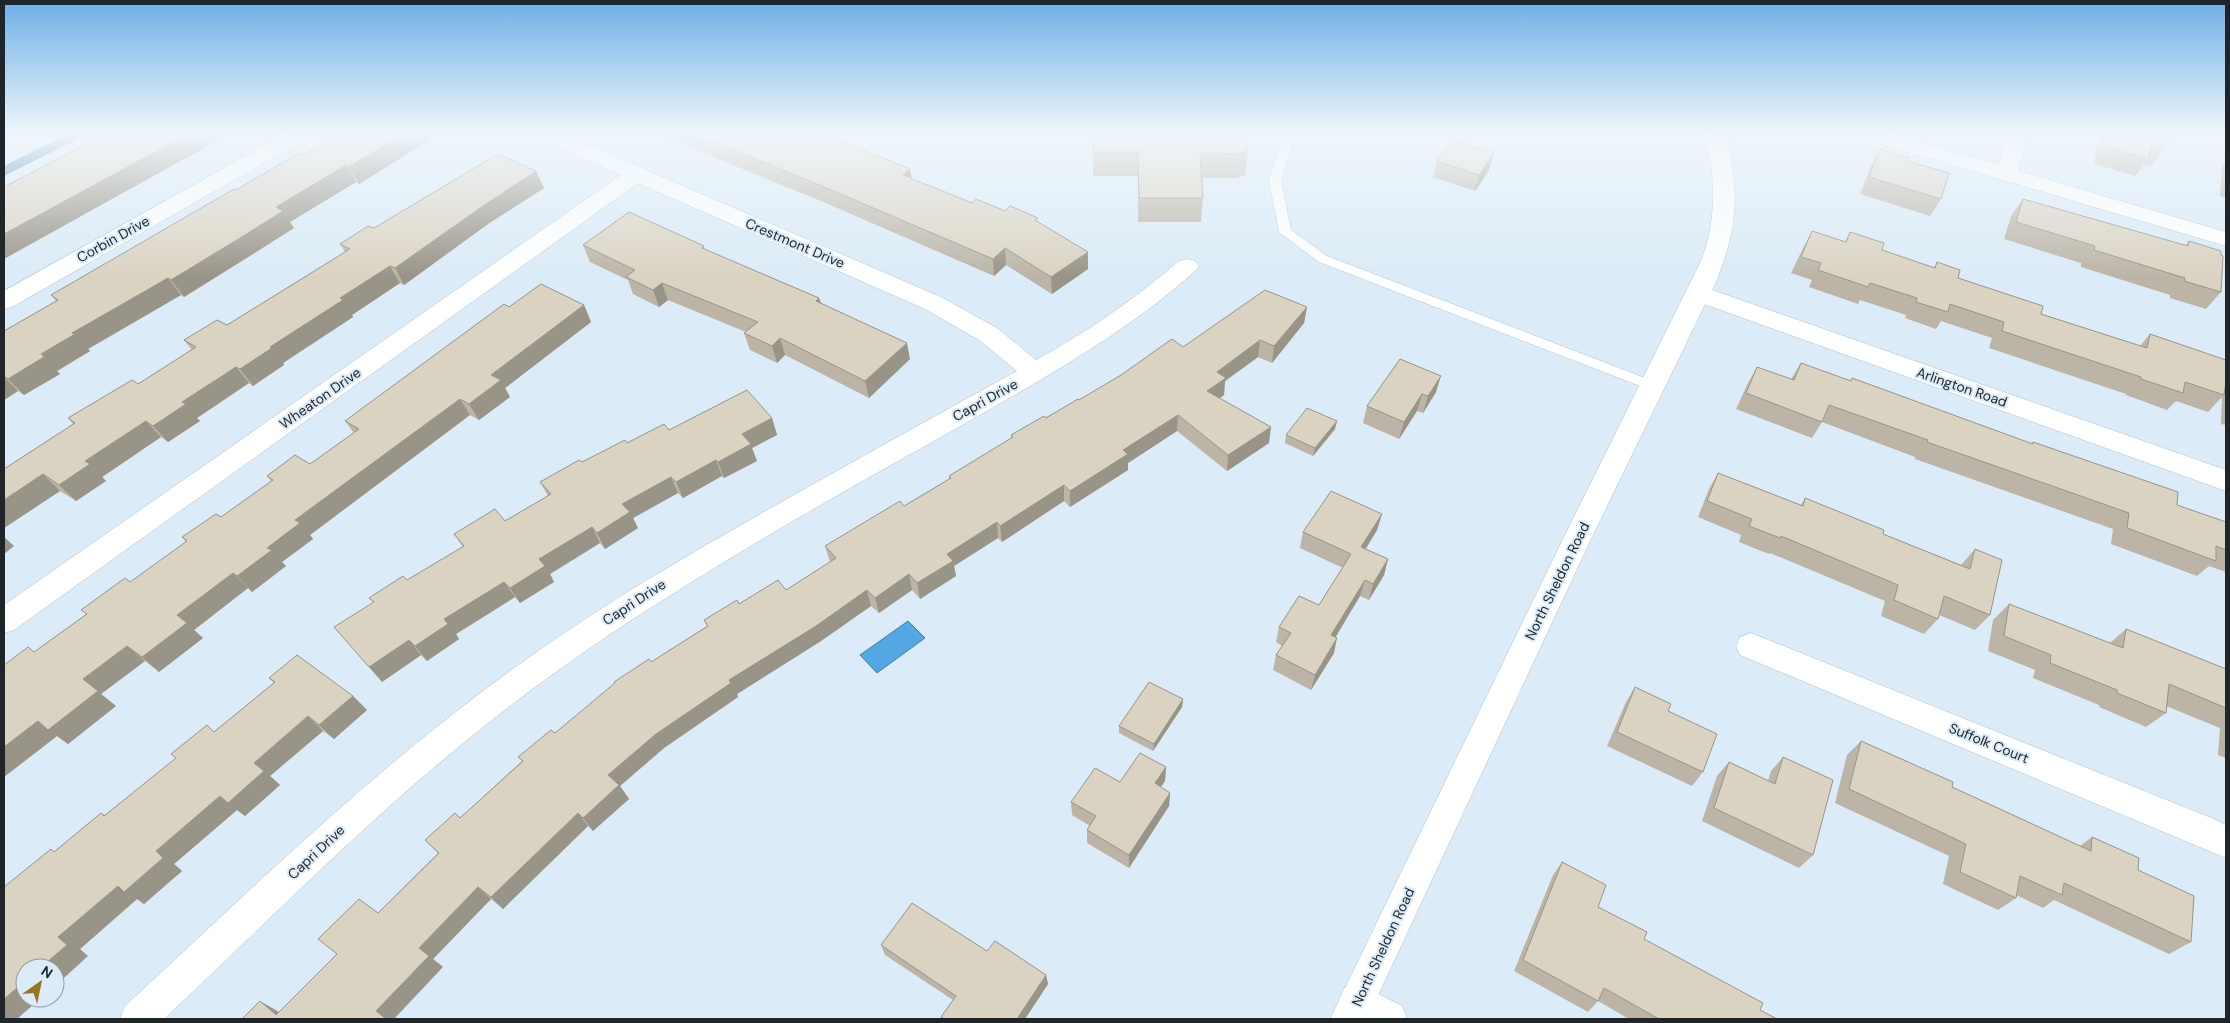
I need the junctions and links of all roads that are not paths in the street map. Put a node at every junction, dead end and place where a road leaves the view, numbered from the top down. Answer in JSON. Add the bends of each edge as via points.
{"nodes":[{"id":1,"x":215,"y":182,"type":"edge"},
{"id":2,"x":626,"y":182,"type":"edge"},
{"id":3,"x":652,"y":182,"type":"edge"},
{"id":4,"x":1275,"y":182,"type":"edge"},
{"id":5,"x":1725,"y":182,"type":"edge"},
{"id":6,"x":2033,"y":182,"type":"edge"},
{"id":7,"x":2226,"y":239,"type":"edge"},
{"id":8,"x":1187,"y":266,"type":"dead end"},
{"id":9,"x":1698,"y":293,"type":"junction"},
{"id":10,"x":4,"y":301,"type":"edge"},
{"id":11,"x":1035,"y":372,"type":"junction"},
{"id":12,"x":1653,"y":386,"type":"junction"},
{"id":13,"x":2226,"y":481,"type":"edge"},
{"id":14,"x":4,"y":620,"type":"edge"},
{"id":15,"x":1750,"y":646,"type":"dead end"},
{"id":16,"x":2226,"y":842,"type":"edge"},
{"id":17,"x":1353,"y":1010,"type":"edge"},
{"id":18,"x":138,"y":1019,"type":"edge"},
{"id":19,"x":1389,"y":1019,"type":"edge"}],
"edges":[{"from":1,"to":10,"type":"street","name":"Corbin Drive"},
{"from":2,"to":14,"type":"street","name":"Wheaton Drive"},
{"from":3,"to":11,"type":"street","name":"Crestmont Drive","via":[[933,303],[988,334]]},
{"from":4,"to":12,"type":"lane","via":[[1284,232],[1323,259]]},
{"from":5,"to":9,"type":"street","name":"North Sheldon Road","via":[[1726,212],[1720,239]]},
{"from":6,"to":7,"type":"street"},
{"from":8,"to":11,"type":"street","name":"Capri Drive","via":[[1121,321]]},
{"from":9,"to":12,"type":"street","name":"North Sheldon Road"},
{"from":9,"to":13,"type":"street","name":"Arlington Road"},
{"from":11,"to":18,"type":"street","name":"Capri Drive","via":[[698,561],[503,693],[438,744],[350,821]]},
{"from":12,"to":17,"type":"street","name":"North Sheldon Road"},
{"from":15,"to":16,"type":"street","name":"Suffolk Court"},
{"from":17,"to":19,"type":"street"}]}
